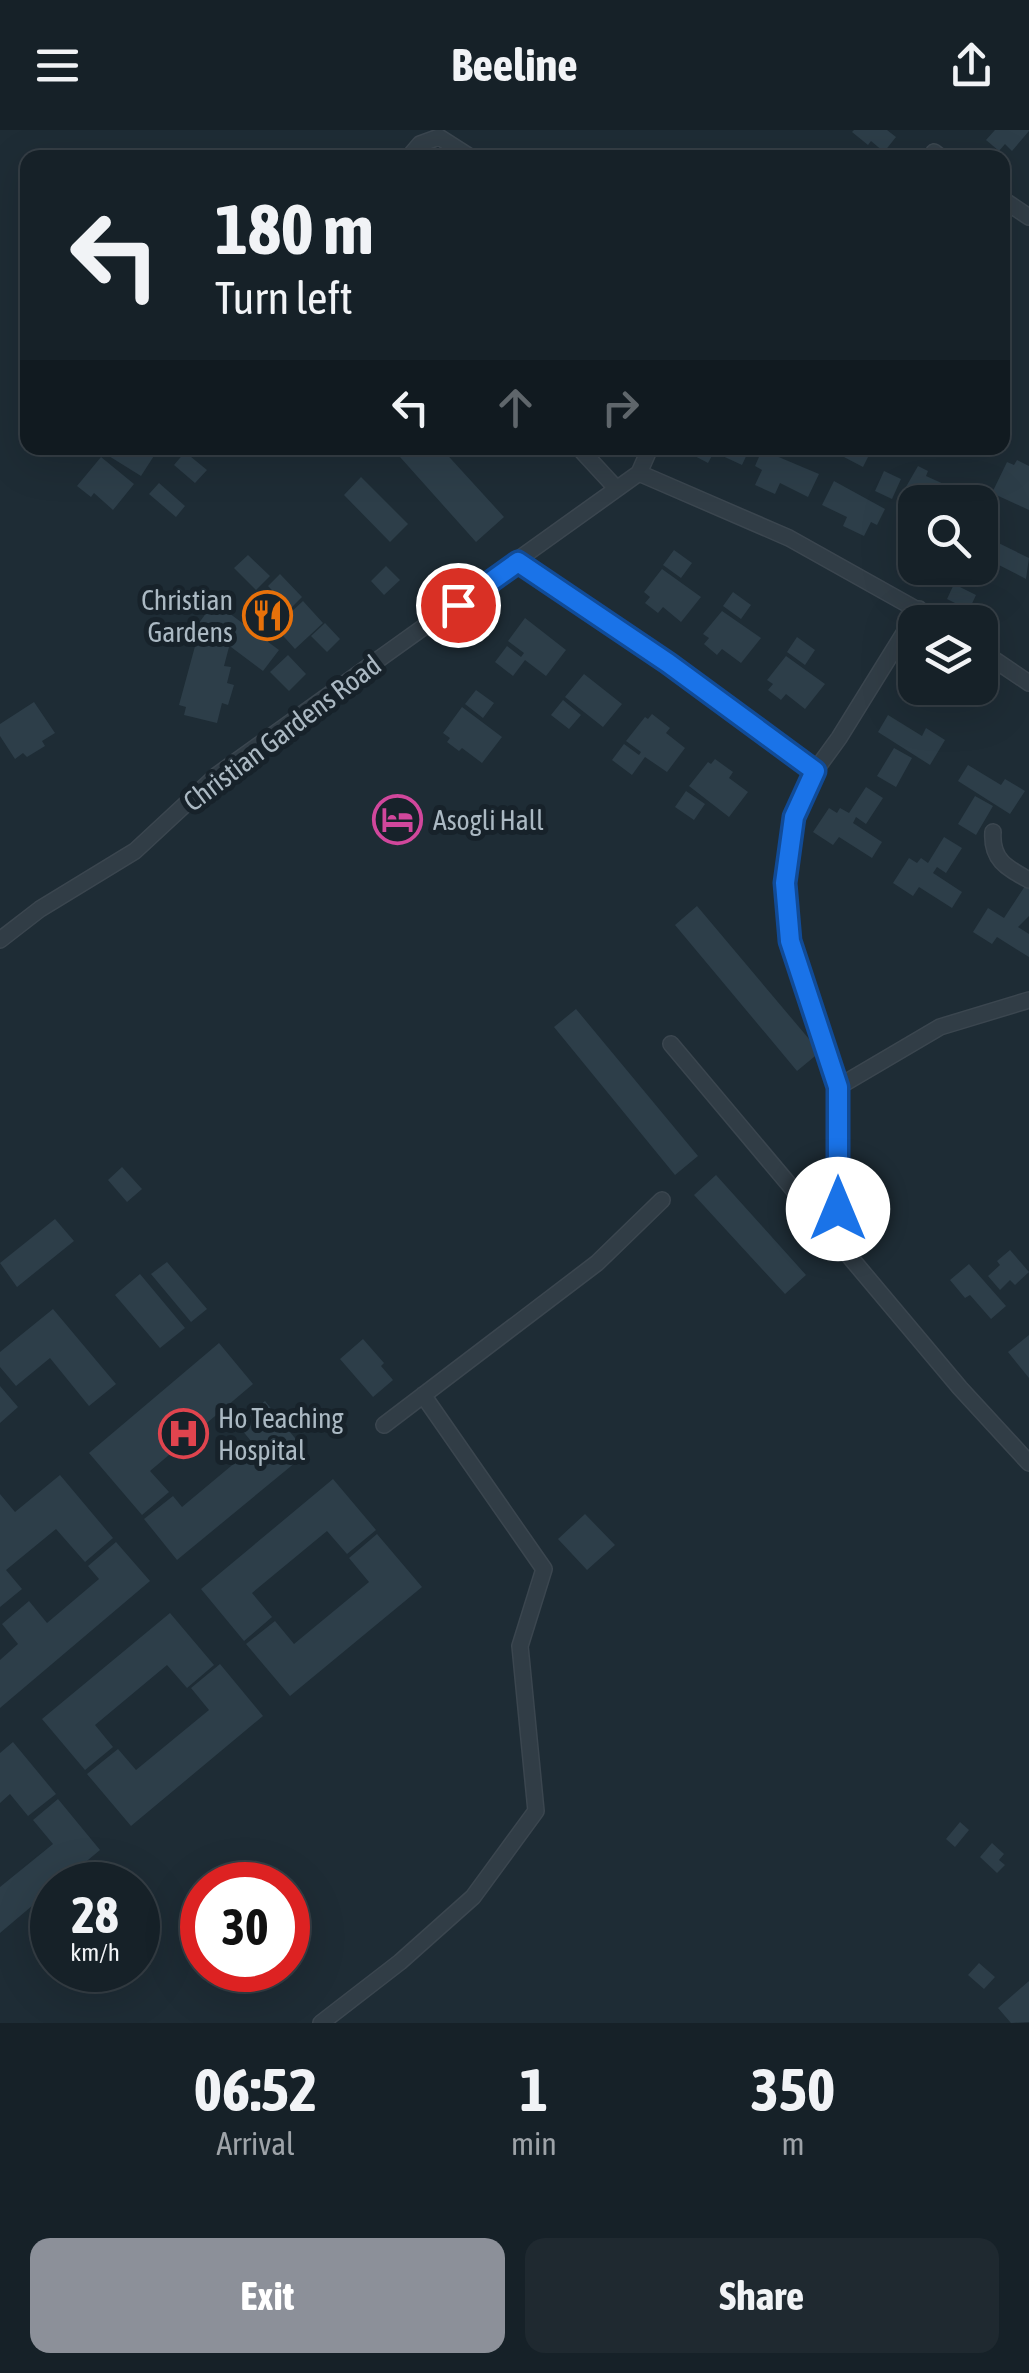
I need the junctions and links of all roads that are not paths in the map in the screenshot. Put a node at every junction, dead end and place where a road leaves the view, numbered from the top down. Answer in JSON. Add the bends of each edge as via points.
{"nodes":[{"id":1,"x":415,"y":150,"type":"edge"},
{"id":2,"x":460,"y":150,"type":"edge"},
{"id":3,"x":585,"y":455,"type":"edge"},
{"id":4,"x":647,"y":455,"type":"edge"},
{"id":5,"x":639,"y":473,"type":"junction"},
{"id":6,"x":616,"y":488,"type":"junction"},
{"id":7,"x":518,"y":562,"type":"junction"},
{"id":8,"x":913,"y":605,"type":"edge"},
{"id":9,"x":898,"y":644,"type":"edge"},
{"id":10,"x":998,"y":662,"type":"edge"},
{"id":11,"x":1029,"y":683,"type":"edge"},
{"id":12,"x":815,"y":771,"type":"junction"},
{"id":13,"x":993,"y":832,"type":"dead end"},
{"id":14,"x":1029,"y":880,"type":"edge"},
{"id":15,"x":0,"y":940,"type":"edge"},
{"id":16,"x":1029,"y":1000,"type":"edge"},
{"id":17,"x":671,"y":1044,"type":"dead end"},
{"id":18,"x":838,"y":1087,"type":"junction"},
{"id":19,"x":662,"y":1200,"type":"dead end"},
{"id":20,"x":835,"y":1239,"type":"junction"},
{"id":21,"x":423,"y":1395,"type":"junction"},
{"id":22,"x":384,"y":1425,"type":"dead end"},
{"id":23,"x":1029,"y":1463,"type":"edge"},
{"id":24,"x":321,"y":2023,"type":"edge"}],
"edges":[{"from":1,"to":2,"type":"street","via":[[440,136]]},
{"from":3,"to":6,"type":"street"},
{"from":4,"to":5,"type":"street"},
{"from":5,"to":6,"type":"street","name":"Christian Gardens Road"},
{"from":5,"to":8,"type":"street","via":[[789,538]]},
{"from":6,"to":7,"type":"street","name":"Christian Gardens Road"},
{"from":7,"to":12,"type":"street"},
{"from":7,"to":15,"type":"street","name":"Christian Gardens Road","via":[[217,774],[134,851]]},
{"from":9,"to":12,"type":"street"},
{"from":10,"to":11,"type":"street"},
{"from":12,"to":18,"type":"street","via":[[794,817],[785,883],[790,941]]},
{"from":13,"to":14,"type":"street","via":[[998,861]]},
{"from":16,"to":18,"type":"street","via":[[940,1027]]},
{"from":17,"to":20,"type":"street"},
{"from":18,"to":20,"type":"street"},
{"from":19,"to":21,"type":"street","via":[[597,1263]]},
{"from":20,"to":23,"type":"street"},
{"from":21,"to":22,"type":"street"},
{"from":21,"to":24,"type":"street","via":[[544,1569],[520,1646],[536,1811],[473,1897]]}]}
